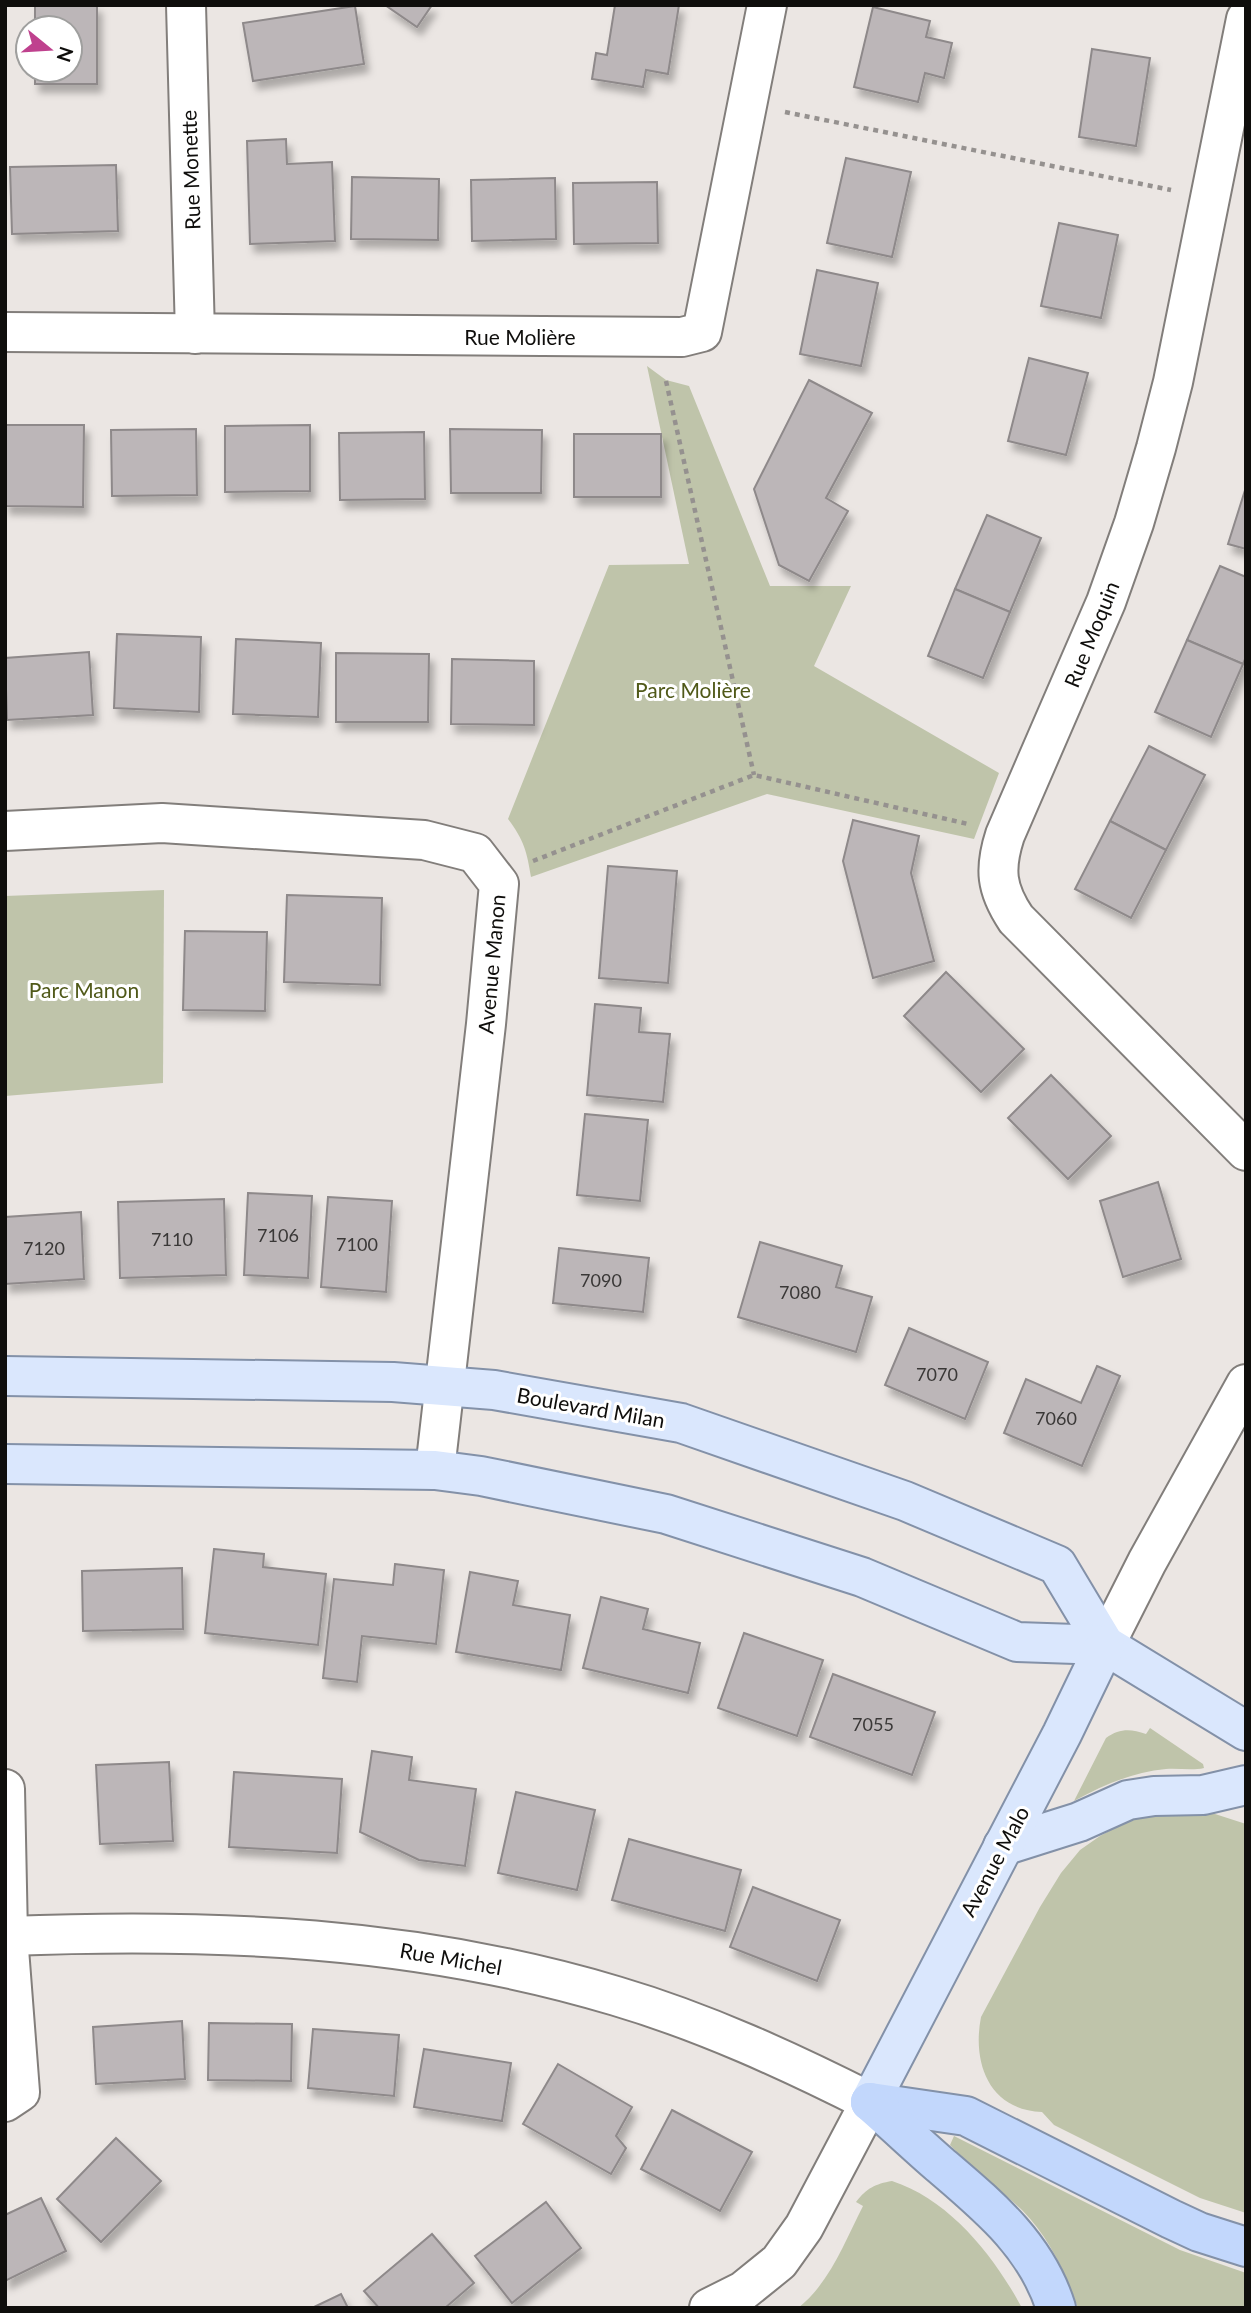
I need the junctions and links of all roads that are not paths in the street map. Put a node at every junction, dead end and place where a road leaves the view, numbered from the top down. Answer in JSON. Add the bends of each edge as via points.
{"nodes":[{"id":1,"x":186,"y":5,"type":"edge"},
{"id":2,"x":767,"y":5,"type":"edge"},
{"id":3,"x":1246,"y":19,"type":"edge"},
{"id":4,"x":5,"y":332,"type":"edge"},
{"id":5,"x":195,"y":334,"type":"junction"},
{"id":6,"x":5,"y":831,"type":"edge"},
{"id":7,"x":1246,"y":1152,"type":"edge"},
{"id":8,"x":5,"y":1376,"type":"edge"},
{"id":9,"x":1246,"y":1384,"type":"edge"},
{"id":10,"x":444,"y":1387,"type":"junction"},
{"id":11,"x":5,"y":1464,"type":"edge"},
{"id":12,"x":435,"y":1470,"type":"junction"},
{"id":13,"x":1105,"y":1646,"type":"junction"},
{"id":14,"x":1246,"y":1731,"type":"edge"},
{"id":15,"x":1246,"y":1786,"type":"edge"},
{"id":16,"x":5,"y":1788,"type":"edge"},
{"id":17,"x":1003,"y":1846,"type":"junction"},
{"id":18,"x":8,"y":1936,"type":"junction"},
{"id":19,"x":5,"y":2102,"type":"edge"},
{"id":20,"x":870,"y":2102,"type":"junction"},
{"id":21,"x":1246,"y":2247,"type":"edge"},
{"id":22,"x":709,"y":2308,"type":"edge"},
{"id":23,"x":1056,"y":2308,"type":"edge"}],
"edges":[{"from":1,"to":5,"type":"street","name":"Rue Monette"},
{"from":2,"to":5,"type":"street","name":"Rue Molière","via":[[702,331],[682,337]]},
{"from":3,"to":7,"type":"street","name":"Rue Moquin","via":[[1156,448],[1105,602],[1005,835],[997,869],[1006,903],[1016,919]]},
{"from":4,"to":5,"type":"street","name":"Rue Molière"},
{"from":6,"to":10,"type":"street","name":"Avenue Manon","via":[[162,823],[424,840],[475,853],[493,874],[499,884]]},
{"from":8,"to":10,"type":"main road","name":"Boulevard Milan","via":[[393,1382]]},
{"from":9,"to":13,"type":"street","name":"Avenue Malo"},
{"from":10,"to":12,"type":"street","name":"Avenue Manon"},
{"from":10,"to":13,"type":"main road","name":"Boulevard Milan","via":[[494,1390],[681,1423],[905,1501],[1057,1565]]},
{"from":11,"to":12,"type":"main road","name":"Boulevard Milan"},
{"from":12,"to":13,"type":"main road","name":"Boulevard Milan","via":[[666,1514],[862,1577],[1017,1642]]},
{"from":13,"to":14,"type":"main road","name":"Boulevard Milan"},
{"from":13,"to":17,"type":"main road","name":"Avenue Malo"},
{"from":15,"to":17,"type":"main road","via":[[1203,1795],[1128,1801]]},
{"from":16,"to":18,"type":"street"},
{"from":17,"to":20,"type":"main road","name":"Avenue Malo"},
{"from":18,"to":19,"type":"street","via":[[20,2092]]},
{"from":18,"to":20,"type":"street","name":"Rue Michel","via":[[229,1934],[383,1946],[485,1963],[658,2009],[809,2071]]},
{"from":20,"to":21,"type":"highway","via":[[966,2116],[1171,2219]]},
{"from":20,"to":22,"type":"street","name":"Avenue Malo","via":[[786,2253],[743,2291]]},
{"from":20,"to":23,"type":"highway","via":[[1007,2225],[1040,2270]]}]}
